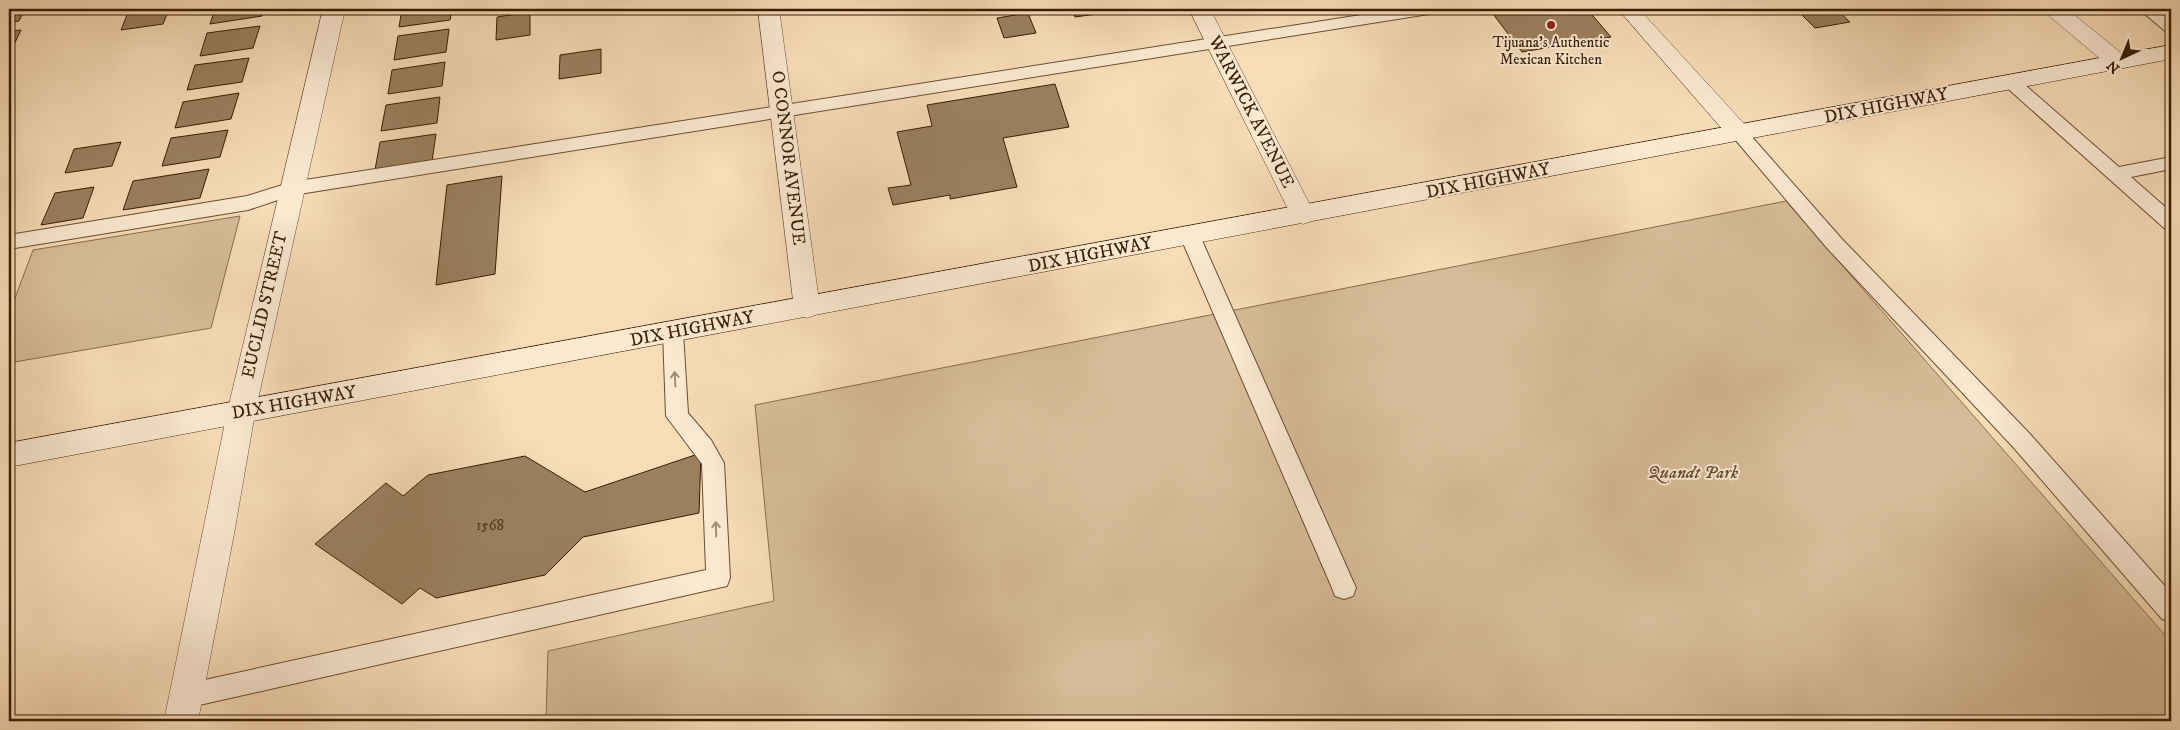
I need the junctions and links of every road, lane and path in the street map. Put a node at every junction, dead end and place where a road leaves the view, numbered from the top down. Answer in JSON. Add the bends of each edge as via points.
{"nodes":[{"id":1,"x":334,"y":9,"type":"edge"},
{"id":2,"x":768,"y":9,"type":"edge"},
{"id":3,"x":1199,"y":9,"type":"edge"},
{"id":4,"x":1429,"y":9,"type":"edge"},
{"id":5,"x":1628,"y":9,"type":"edge"},
{"id":6,"x":2054,"y":9,"type":"edge"},
{"id":7,"x":2147,"y":9,"type":"edge"},
{"id":8,"x":2171,"y":28,"type":"edge"},
{"id":9,"x":1216,"y":42,"type":"junction"},
{"id":10,"x":2171,"y":52,"type":"edge"},
{"id":11,"x":2118,"y":62,"type":"junction"},
{"id":12,"x":2011,"y":82,"type":"junction"},
{"id":13,"x":782,"y":111,"type":"junction"},
{"id":14,"x":1739,"y":133,"type":"junction"},
{"id":15,"x":2171,"y":163,"type":"edge"},
{"id":16,"x":2114,"y":174,"type":"junction"},
{"id":17,"x":292,"y":189,"type":"junction"},
{"id":18,"x":1303,"y":215,"type":"junction"},
{"id":19,"x":2171,"y":223,"type":"edge"},
{"id":20,"x":1190,"y":236,"type":"junction"},
{"id":21,"x":9,"y":242,"type":"edge"},
{"id":22,"x":807,"y":308,"type":"junction"},
{"id":23,"x":673,"y":332,"type":"junction"},
{"id":24,"x":240,"y":412,"type":"junction"},
{"id":25,"x":9,"y":455,"type":"edge"},
{"id":26,"x":1344,"y":588,"type":"dead end"},
{"id":27,"x":2171,"y":610,"type":"edge"},
{"id":28,"x":183,"y":709,"type":"edge"}],
"edges":[{"from":1,"to":17,"type":"main road","name":"EUCLID STREET"},
{"from":2,"to":13,"type":"main road","name":"O CONNOR AVENUE"},
{"from":3,"to":9,"type":"main road","name":"WARWICK AVENUE"},
{"from":4,"to":9,"type":"lane"},
{"from":5,"to":14,"type":"main road"},
{"from":6,"to":11,"type":"main road"},
{"from":7,"to":8,"type":"lane"},
{"from":9,"to":13,"type":"lane"},
{"from":9,"to":18,"type":"main road","name":"WARWICK AVENUE"},
{"from":10,"to":11,"type":"main road","name":"DIX HIGHWAY"},
{"from":11,"to":12,"type":"main road","name":"DIX HIGHWAY"},
{"from":12,"to":14,"type":"main road","name":"DIX HIGHWAY"},
{"from":12,"to":16,"type":"lane"},
{"from":13,"to":17,"type":"lane"},
{"from":13,"to":22,"type":"main road","name":"O CONNOR AVENUE"},
{"from":14,"to":18,"type":"main road","name":"DIX HIGHWAY"},
{"from":14,"to":27,"type":"lane","via":[[1834,243],[2022,441]]},
{"from":15,"to":16,"type":"lane"},
{"from":16,"to":19,"type":"lane"},
{"from":17,"to":21,"type":"lane","via":[[248,203]]},
{"from":17,"to":24,"type":"main road","name":"EUCLID STREET"},
{"from":18,"to":20,"type":"main road","name":"DIX HIGHWAY"},
{"from":20,"to":22,"type":"main road","name":"DIX HIGHWAY"},
{"from":20,"to":26,"type":"lane"},
{"from":22,"to":23,"type":"main road","name":"DIX HIGHWAY"},
{"from":23,"to":24,"type":"main road","name":"DIX HIGHWAY"},
{"from":28,"to":23,"type":"lane","one_way":true,"via":[[718,578],[713,463],[677,416]]},
{"from":24,"to":25,"type":"main road","name":"DIX HIGHWAY"},
{"from":24,"to":28,"type":"main road","name":"EUCLID STREET"}]}
